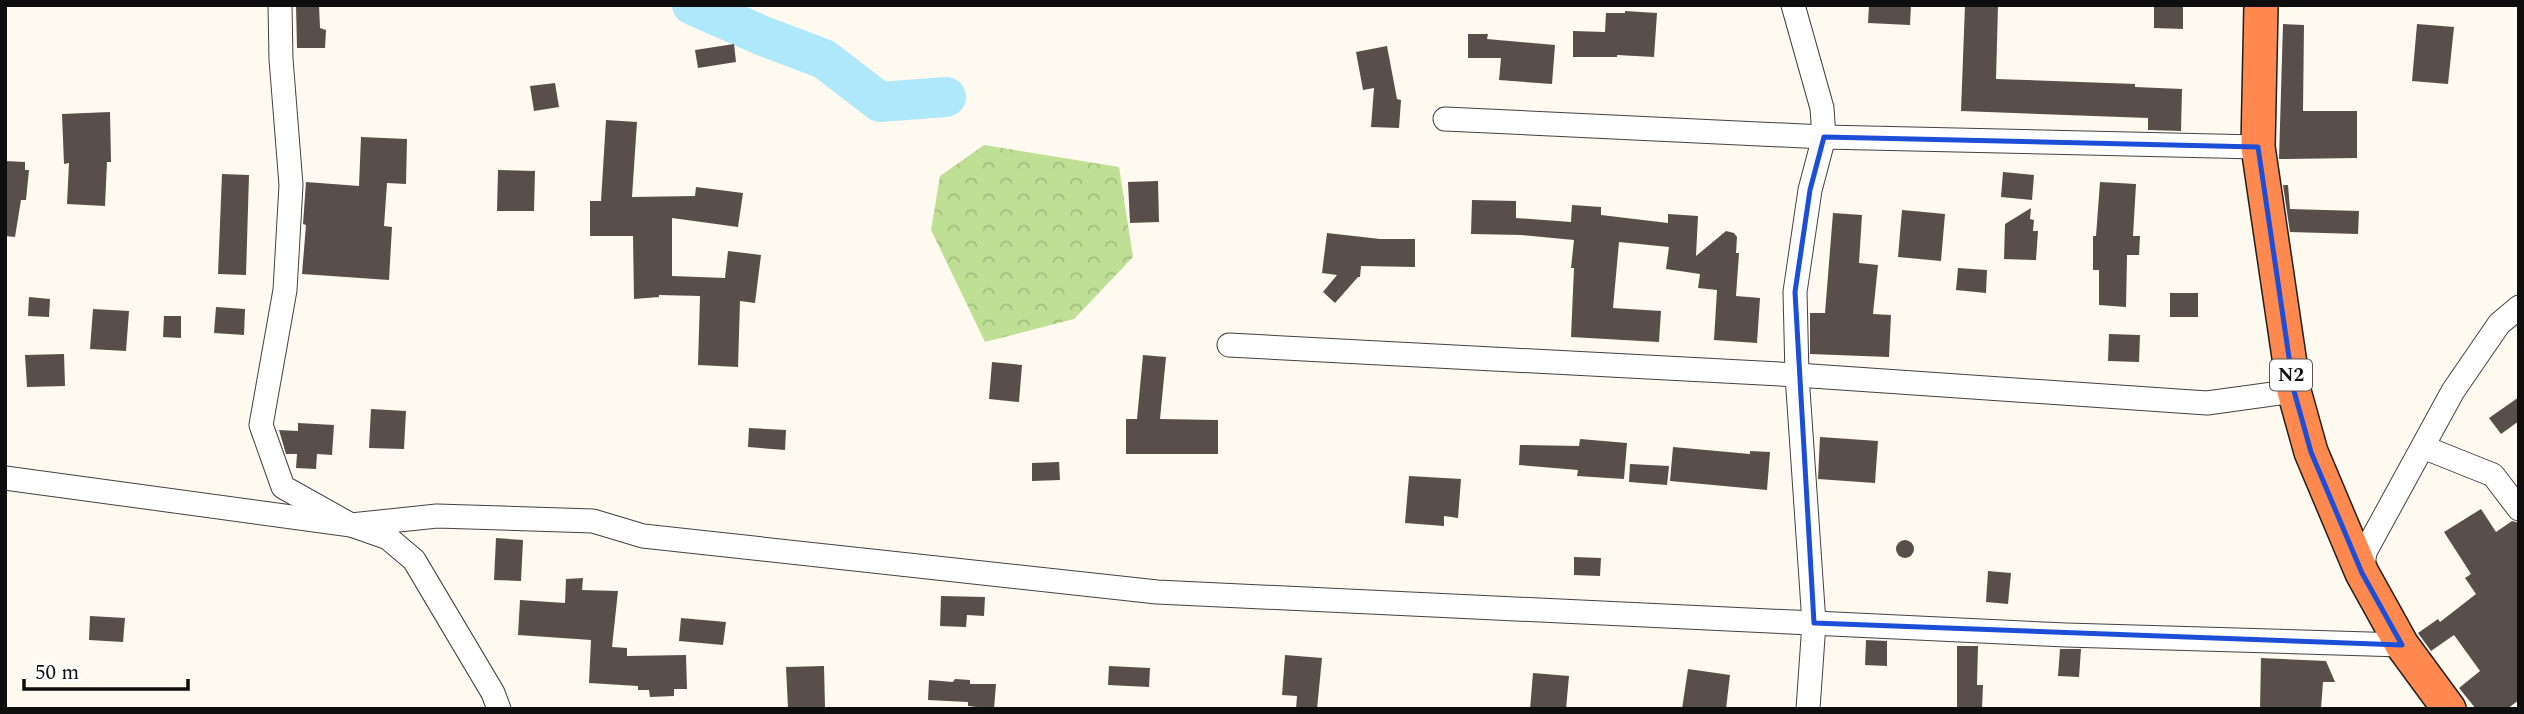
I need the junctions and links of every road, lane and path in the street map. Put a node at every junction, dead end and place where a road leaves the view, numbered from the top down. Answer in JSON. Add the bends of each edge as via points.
{"nodes":[{"id":1,"x":280,"y":5,"type":"edge"},
{"id":2,"x":1793,"y":5,"type":"edge"},
{"id":3,"x":2261,"y":5,"type":"edge"},
{"id":4,"x":1445,"y":119,"type":"dead end"},
{"id":5,"x":1825,"y":137,"type":"junction"},
{"id":6,"x":2258,"y":147,"type":"junction"},
{"id":7,"x":2519,"y":307,"type":"edge"},
{"id":8,"x":1229,"y":345,"type":"dead end"},
{"id":9,"x":1797,"y":375,"type":"junction"},
{"id":10,"x":2294,"y":391,"type":"junction"},
{"id":11,"x":2423,"y":447,"type":"junction"},
{"id":12,"x":5,"y":478,"type":"edge"},
{"id":13,"x":2519,"y":509,"type":"edge"},
{"id":14,"x":351,"y":525,"type":"junction"},
{"id":15,"x":2362,"y":573,"type":"junction"},
{"id":16,"x":1814,"y":623,"type":"junction"},
{"id":17,"x":2402,"y":645,"type":"junction"},
{"id":18,"x":499,"y":709,"type":"edge"},
{"id":19,"x":1808,"y":709,"type":"edge"},
{"id":20,"x":2449,"y":709,"type":"edge"}],
"edges":[{"from":1,"to":14,"type":"street","via":[[291,185],[285,290],[261,425],[283,487]]},
{"from":2,"to":5,"type":"street","via":[[1822,108]]},
{"from":3,"to":6,"type":"highway","number":"N2"},
{"from":4,"to":5,"type":"street"},
{"from":5,"to":6,"type":"street"},
{"from":5,"to":9,"type":"street","via":[[1810,190],[1795,292]]},
{"from":6,"to":10,"type":"highway","number":"N2"},
{"from":7,"to":11,"type":"street","via":[[2491,335]]},
{"from":8,"to":9,"type":"street"},
{"from":9,"to":10,"type":"street","via":[[2207,403]]},
{"from":9,"to":16,"type":"street"},
{"from":10,"to":15,"type":"highway","number":"N2","via":[[2311,452]]},
{"from":11,"to":13,"type":"street","via":[[2493,475]]},
{"from":11,"to":15,"type":"street","via":[[2365,552]]},
{"from":12,"to":14,"type":"street"},
{"from":14,"to":16,"type":"street","via":[[437,516],[593,522],[643,536],[1157,592]]},
{"from":14,"to":18,"type":"street","via":[[388,538],[414,560]]},
{"from":15,"to":17,"type":"highway","number":"N2"},
{"from":16,"to":17,"type":"street"},
{"from":16,"to":19,"type":"street"},
{"from":17,"to":20,"type":"highway","number":"N2"}]}
